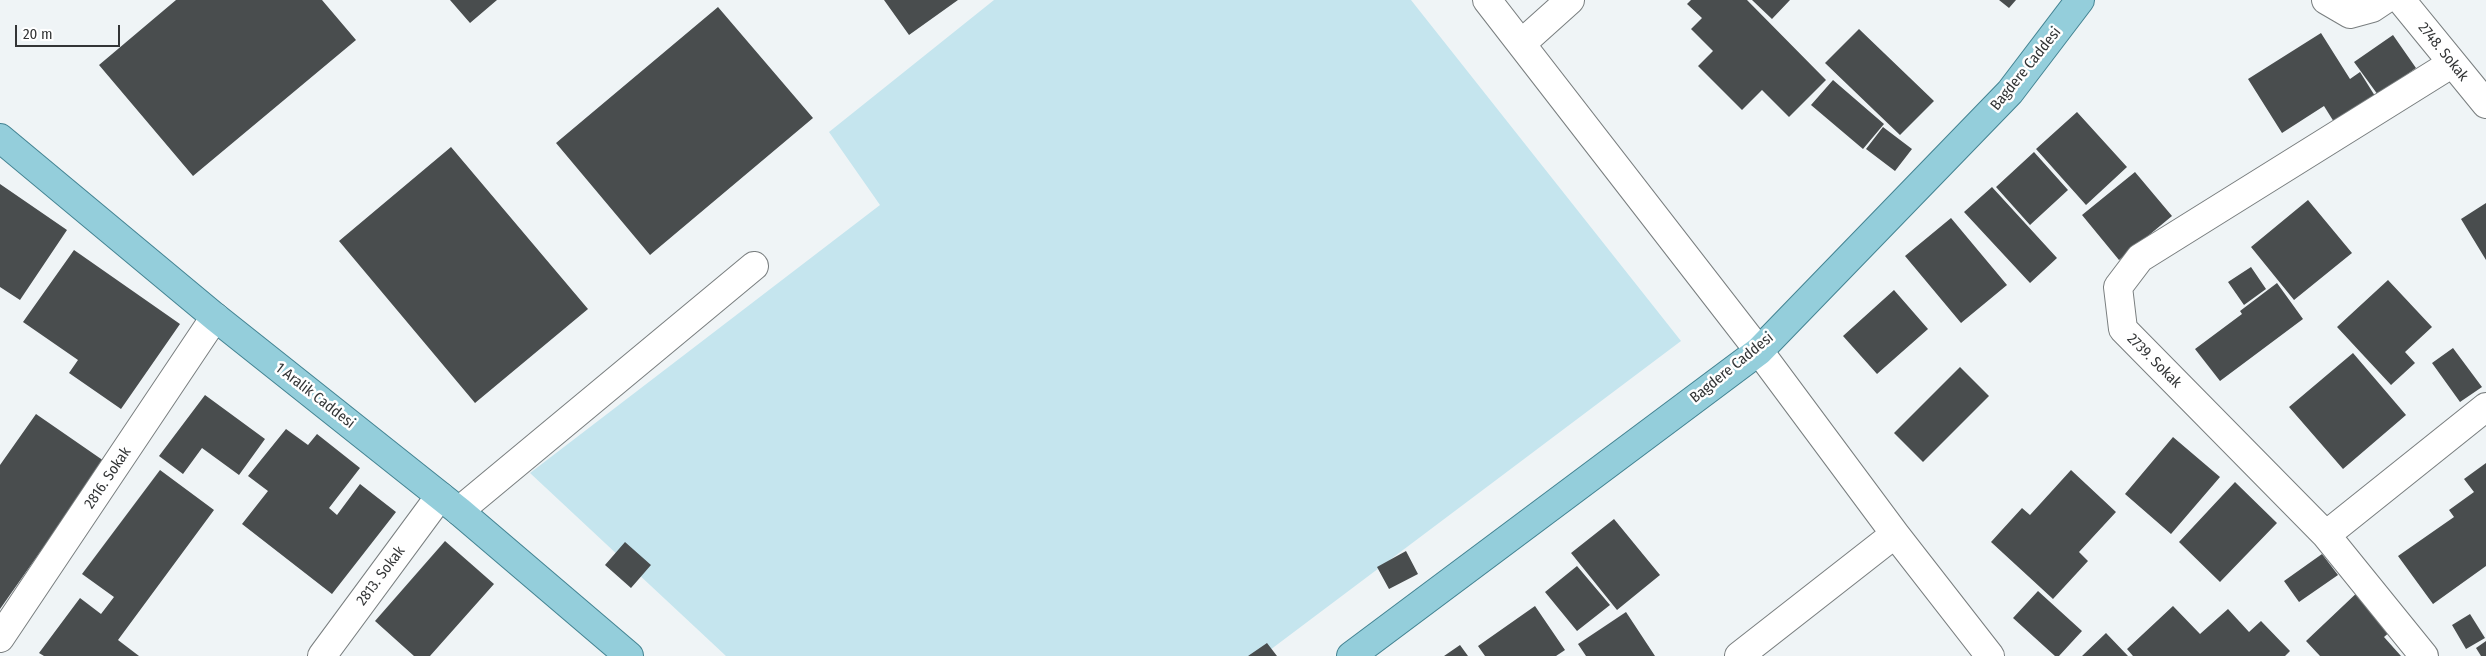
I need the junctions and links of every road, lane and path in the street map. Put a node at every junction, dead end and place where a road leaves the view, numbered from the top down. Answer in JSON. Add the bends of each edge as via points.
{"nodes":[{"id":1,"x":1488,"y":0,"type":"edge"},
{"id":2,"x":1570,"y":0,"type":"edge"},
{"id":3,"x":2080,"y":0,"type":"edge"},
{"id":4,"x":2326,"y":0,"type":"edge"},
{"id":5,"x":2384,"y":0,"type":"edge"},
{"id":6,"x":2401,"y":0,"type":"edge"},
{"id":7,"x":1521,"y":44,"type":"junction"},
{"id":8,"x":2452,"y":64,"type":"junction"},
{"id":9,"x":2486,"y":104,"type":"edge"},
{"id":10,"x":0,"y":138,"type":"edge"},
{"id":11,"x":754,"y":266,"type":"dead end"},
{"id":12,"x":215,"y":317,"type":"junction"},
{"id":13,"x":1759,"y":351,"type":"junction"},
{"id":14,"x":2486,"y":407,"type":"edge"},
{"id":15,"x":450,"y":503,"type":"junction"},
{"id":16,"x":1895,"y":534,"type":"junction"},
{"id":17,"x":2326,"y":535,"type":"junction"},
{"id":18,"x":0,"y":638,"type":"edge"},
{"id":19,"x":322,"y":656,"type":"edge"},
{"id":20,"x":629,"y":656,"type":"edge"},
{"id":21,"x":1351,"y":656,"type":"edge"},
{"id":22,"x":1739,"y":656,"type":"edge"},
{"id":23,"x":1990,"y":656,"type":"edge"},
{"id":24,"x":2424,"y":656,"type":"edge"}],
"edges":[{"from":1,"to":7,"type":"street"},
{"from":2,"to":7,"type":"street"},
{"from":3,"to":13,"type":"main road","name":"Bagdere Caddesi","via":[[2010,92]]},
{"from":4,"to":5,"type":"street","via":[[2350,14],[2372,8]]},
{"from":6,"to":8,"type":"street","name":"2748. Sokak"},
{"from":7,"to":13,"type":"street"},
{"from":8,"to":9,"type":"street","name":"2748. Sokak"},
{"from":8,"to":17,"type":"street","name":"2739. Sokak","via":[[2140,258],[2118,287],[2123,329]]},
{"from":10,"to":12,"type":"main road","name":"1 Aralik Caddesi"},
{"from":11,"to":15,"type":"street","name":"2813. Sokak"},
{"from":12,"to":15,"type":"main road","name":"1 Aralik Caddesi"},
{"from":12,"to":18,"type":"street","name":"2816. Sokak"},
{"from":13,"to":16,"type":"street"},
{"from":13,"to":21,"type":"main road","name":"Bagdere Caddesi"},
{"from":14,"to":17,"type":"street"},
{"from":15,"to":19,"type":"street","name":"2813. Sokak"},
{"from":15,"to":20,"type":"main road","name":"1 Aralik Caddesi"},
{"from":16,"to":22,"type":"street"},
{"from":16,"to":23,"type":"street"},
{"from":17,"to":24,"type":"street","name":"2739. Sokak"}]}
